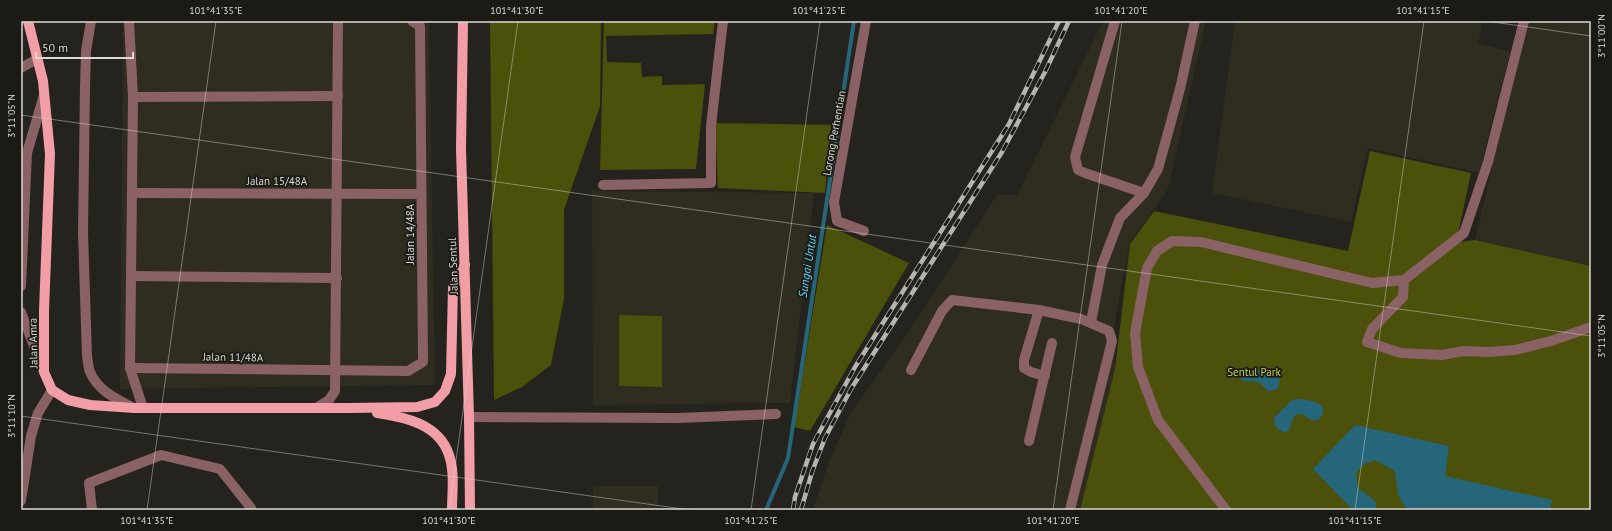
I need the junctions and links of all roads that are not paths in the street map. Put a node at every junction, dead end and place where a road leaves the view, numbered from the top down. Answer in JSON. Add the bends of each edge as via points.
{"nodes":[{"id":1,"x":91,"y":21,"type":"edge"},
{"id":2,"x":130,"y":21,"type":"edge"},
{"id":3,"x":338,"y":21,"type":"edge"},
{"id":4,"x":412,"y":21,"type":"edge"},
{"id":5,"x":463,"y":21,"type":"edge"},
{"id":6,"x":723,"y":21,"type":"edge"},
{"id":7,"x":866,"y":21,"type":"edge"},
{"id":8,"x":1115,"y":21,"type":"edge"},
{"id":9,"x":1195,"y":21,"type":"edge"},
{"id":10,"x":1524,"y":21,"type":"edge"},
{"id":11,"x":30,"y":24,"type":"edge"},
{"id":12,"x":37,"y":59,"type":"junction"},
{"id":13,"x":21,"y":68,"type":"edge"},
{"id":14,"x":45,"y":94,"type":"junction"},
{"id":15,"x":338,"y":96,"type":"junction"},
{"id":16,"x":133,"y":97,"type":"junction"},
{"id":17,"x":603,"y":185,"type":"dead end"},
{"id":18,"x":132,"y":193,"type":"junction"},
{"id":19,"x":1144,"y":193,"type":"junction"},
{"id":20,"x":337,"y":194,"type":"junction"},
{"id":21,"x":421,"y":194,"type":"junction"},
{"id":22,"x":864,"y":230,"type":"dead end"},
{"id":23,"x":465,"y":265,"type":"junction"},
{"id":24,"x":131,"y":276,"type":"junction"},
{"id":25,"x":337,"y":278,"type":"junction"},
{"id":26,"x":1404,"y":280,"type":"junction"},
{"id":27,"x":21,"y":286,"type":"edge"},
{"id":28,"x":1039,"y":310,"type":"junction"},
{"id":29,"x":21,"y":312,"type":"edge"},
{"id":30,"x":1091,"y":322,"type":"junction"},
{"id":31,"x":1591,"y":327,"type":"edge"},
{"id":32,"x":1052,"y":343,"type":"dead end"},
{"id":33,"x":130,"y":368,"type":"junction"},
{"id":34,"x":336,"y":370,"type":"junction"},
{"id":35,"x":911,"y":370,"type":"dead end"},
{"id":36,"x":44,"y":372,"type":"junction"},
{"id":37,"x":1045,"y":376,"type":"junction"},
{"id":38,"x":52,"y":390,"type":"junction"},
{"id":39,"x":138,"y":408,"type":"junction"},
{"id":40,"x":316,"y":408,"type":"junction"},
{"id":41,"x":349,"y":408,"type":"junction"},
{"id":42,"x":776,"y":414,"type":"dead end"},
{"id":43,"x":469,"y":417,"type":"junction"},
{"id":44,"x":1029,"y":440,"type":"dead end"},
{"id":45,"x":21,"y":501,"type":"edge"},
{"id":46,"x":251,"y":508,"type":"dead end"},
{"id":47,"x":92,"y":510,"type":"edge"},
{"id":48,"x":452,"y":510,"type":"edge"},
{"id":49,"x":470,"y":510,"type":"edge"},
{"id":50,"x":1070,"y":510,"type":"edge"},
{"id":51,"x":1226,"y":510,"type":"edge"}],
"edges":[{"from":1,"to":39,"type":"street","via":[[84,87],[83,233],[87,356],[90,372],[101,387],[111,396]]},
{"from":2,"to":16,"type":"street"},
{"from":3,"to":15,"type":"street"},
{"from":4,"to":21,"type":"street","name":"Jalan 14/48A","via":[[420,26]]},
{"from":5,"to":23,"type":"main road","name":"Jalan Sentul","via":[[462,149]]},
{"from":6,"to":17,"type":"street","via":[[711,126],[711,183]]},
{"from":7,"to":22,"type":"street","name":"Lorong Perhentian","via":[[834,202],[837,221]]},
{"from":8,"to":19,"type":"street","via":[[1075,157],[1078,170]]},
{"from":9,"to":19,"type":"street","via":[[1158,169]]},
{"from":10,"to":26,"type":"street","via":[[1488,162],[1464,233]]},
{"from":11,"to":12,"type":"main road","name":"Jalan Amra"},
{"from":12,"to":13,"type":"street"},
{"from":12,"to":14,"type":"main road","name":"Jalan Amra"},
{"from":14,"to":27,"type":"street","via":[[27,153]]},
{"from":14,"to":36,"type":"main road","name":"Jalan Amra","via":[[50,154]]},
{"from":15,"to":16,"type":"street"},
{"from":15,"to":20,"type":"street"},
{"from":16,"to":18,"type":"street"},
{"from":18,"to":20,"type":"street","name":"Jalan 15/48A"},
{"from":18,"to":24,"type":"street"},
{"from":19,"to":30,"type":"street","via":[[1120,218],[1102,265]]},
{"from":20,"to":21,"type":"street","name":"Jalan 15/48A"},
{"from":20,"to":25,"type":"street"},
{"from":21,"to":34,"type":"street","name":"Jalan 14/48A","via":[[423,362],[408,371]]},
{"from":23,"to":41,"type":"main road","via":[[453,287],[450,374],[445,391],[435,402],[417,407]]},
{"from":23,"to":43,"type":"main road","name":"Jalan Sentul"},
{"from":24,"to":25,"type":"street"},
{"from":24,"to":33,"type":"street"},
{"from":25,"to":34,"type":"street"},
{"from":26,"to":31,"type":"street","via":[[1403,297],[1372,329],[1367,342],[1401,353],[1442,355],[1464,351],[1489,352],[1515,350]]},
{"from":26,"to":51,"type":"street","via":[[1372,284],[1201,242],[1172,241],[1157,251],[1147,268],[1135,333],[1138,367],[1158,420]]},
{"from":28,"to":30,"type":"street"},
{"from":28,"to":35,"type":"street","via":[[952,300],[942,311]]},
{"from":28,"to":37,"type":"street","via":[[1024,360],[1024,368]]},
{"from":29,"to":36,"type":"street"},
{"from":30,"to":50,"type":"street","via":[[1109,331],[1112,341]]},
{"from":32,"to":37,"type":"street"},
{"from":33,"to":34,"type":"street","name":"Jalan 11/48A"},
{"from":33,"to":39,"type":"street"},
{"from":34,"to":40,"type":"street","via":[[335,391],[329,400]]},
{"from":36,"to":38,"type":"main road","name":"Jalan Amra"},
{"from":37,"to":44,"type":"street"},
{"from":38,"to":39,"type":"main road","via":[[68,400],[90,405]]},
{"from":38,"to":45,"type":"street","via":[[38,413],[31,436]]},
{"from":39,"to":40,"type":"main road"},
{"from":40,"to":41,"type":"main road"},
{"from":41,"to":48,"type":"main road","via":[[408,419],[424,424],[435,433],[443,443],[452,466]]},
{"from":42,"to":43,"type":"street","via":[[678,418]]},
{"from":43,"to":49,"type":"main road","name":"Jalan Sentul"},
{"from":46,"to":47,"type":"street","via":[[220,469],[161,455],[90,483]]}]}
